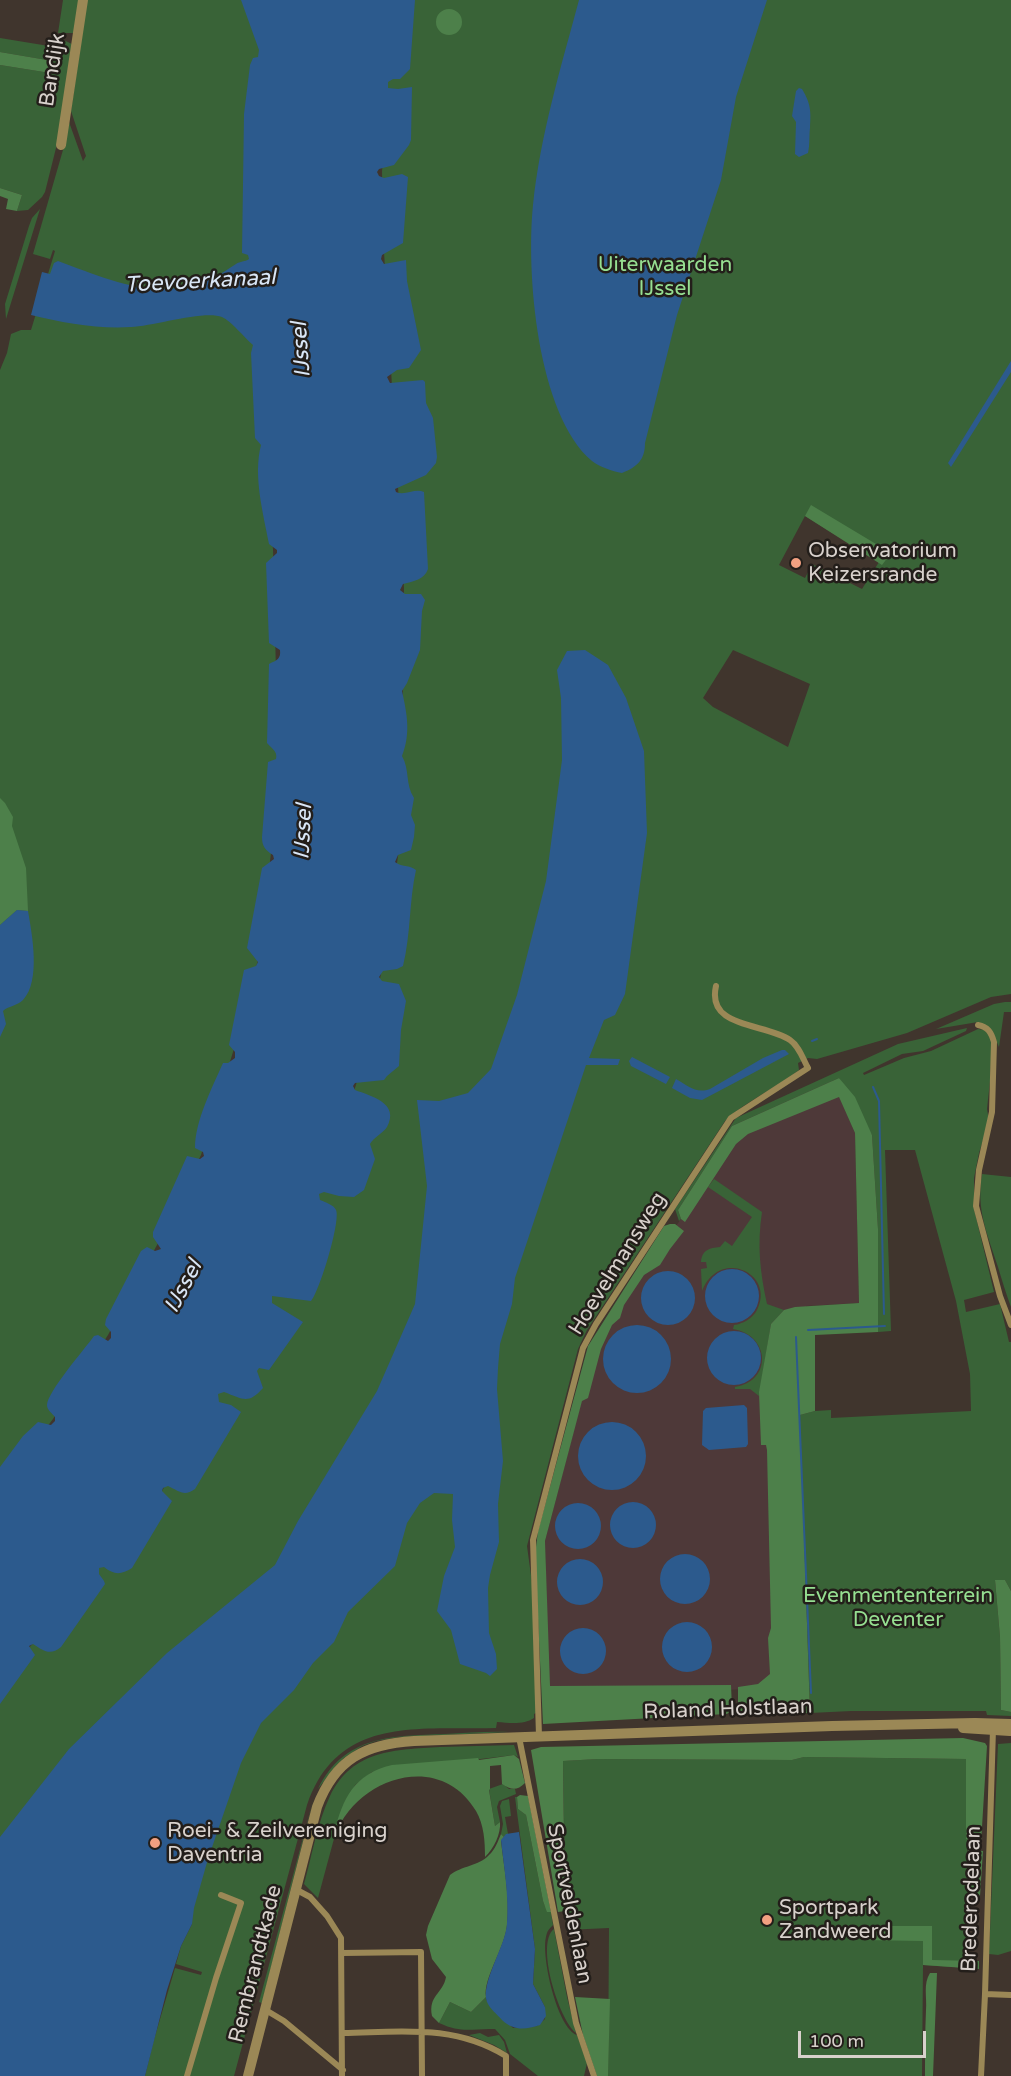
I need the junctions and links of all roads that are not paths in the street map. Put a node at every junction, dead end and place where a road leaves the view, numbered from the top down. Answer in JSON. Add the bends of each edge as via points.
{"nodes":[{"id":1,"x":83,"y":0,"type":"edge"},
{"id":2,"x":61,"y":146,"type":"dead end"},
{"id":3,"x":716,"y":986,"type":"dead end"},
{"id":4,"x":978,"y":1025,"type":"dead end"},
{"id":5,"x":1011,"y":1325,"type":"edge"},
{"id":6,"x":1011,"y":1724,"type":"edge"},
{"id":7,"x":993,"y":1727,"type":"junction"},
{"id":8,"x":1011,"y":1731,"type":"edge"},
{"id":9,"x":539,"y":1736,"type":"junction"},
{"id":10,"x":519,"y":1737,"type":"junction"},
{"id":11,"x":296,"y":1889,"type":"junction"},
{"id":12,"x":220,"y":1895,"type":"dead end"},
{"id":13,"x":342,"y":1953,"type":"junction"},
{"id":14,"x":985,"y":1994,"type":"junction"},
{"id":15,"x":1011,"y":1995,"type":"edge"},
{"id":16,"x":264,"y":2009,"type":"junction"},
{"id":17,"x":421,"y":2032,"type":"junction"},
{"id":18,"x":343,"y":2033,"type":"junction"},
{"id":19,"x":343,"y":2073,"type":"edge"},
{"id":20,"x":187,"y":2076,"type":"edge"},
{"id":21,"x":248,"y":2076,"type":"edge"},
{"id":22,"x":422,"y":2076,"type":"edge"},
{"id":23,"x":506,"y":2076,"type":"edge"},
{"id":24,"x":594,"y":2076,"type":"edge"},
{"id":25,"x":981,"y":2076,"type":"edge"}],
"edges":[{"from":1,"to":2,"type":"street","name":"Bandijk"},
{"from":3,"to":9,"type":"street","name":"Hoevelmansweg","via":[[714,1001],[722,1014],[790,1040],[808,1068],[731,1118],[583,1348],[533,1540]]},
{"from":4,"to":5,"type":"street","via":[[987,1028],[994,1042],[992,1112],[979,1170],[976,1206]]},
{"from":6,"to":7,"type":"street","name":"Roland Holstlaan"},
{"from":7,"to":8,"type":"street","name":"Roland Holstlaan"},
{"from":7,"to":9,"type":"street","name":"Roland Holstlaan","via":[[832,1726]]},
{"from":7,"to":14,"type":"street","name":"Brederodelaan"},
{"from":9,"to":10,"type":"street","name":"Roland Holstlaan"},
{"from":10,"to":11,"type":"street","name":"Rembrandtkade","via":[[390,1742],[354,1756],[332,1776],[321,1797]]},
{"from":10,"to":24,"type":"street","name":"Sportveldenlaan","via":[[576,2023]]},
{"from":11,"to":13,"type":"street","via":[[310,1897],[327,1916],[341,1938]]},
{"from":11,"to":16,"type":"street","name":"Rembrandtkade"},
{"from":12,"to":20,"type":"street","name":"Rembrandtkade","via":[[242,1902]]},
{"from":13,"to":17,"type":"street","via":[[421,1952]]},
{"from":13,"to":18,"type":"street"},
{"from":14,"to":15,"type":"street"},
{"from":14,"to":25,"type":"street","name":"Brederodelaan"},
{"from":16,"to":19,"type":"street","via":[[284,2021]]},
{"from":16,"to":21,"type":"street","name":"Rembrandtkade"},
{"from":17,"to":18,"type":"street"},
{"from":17,"to":22,"type":"street"},
{"from":17,"to":23,"type":"street","via":[[467,2037],[496,2049],[506,2056]]},
{"from":18,"to":19,"type":"street"}]}
